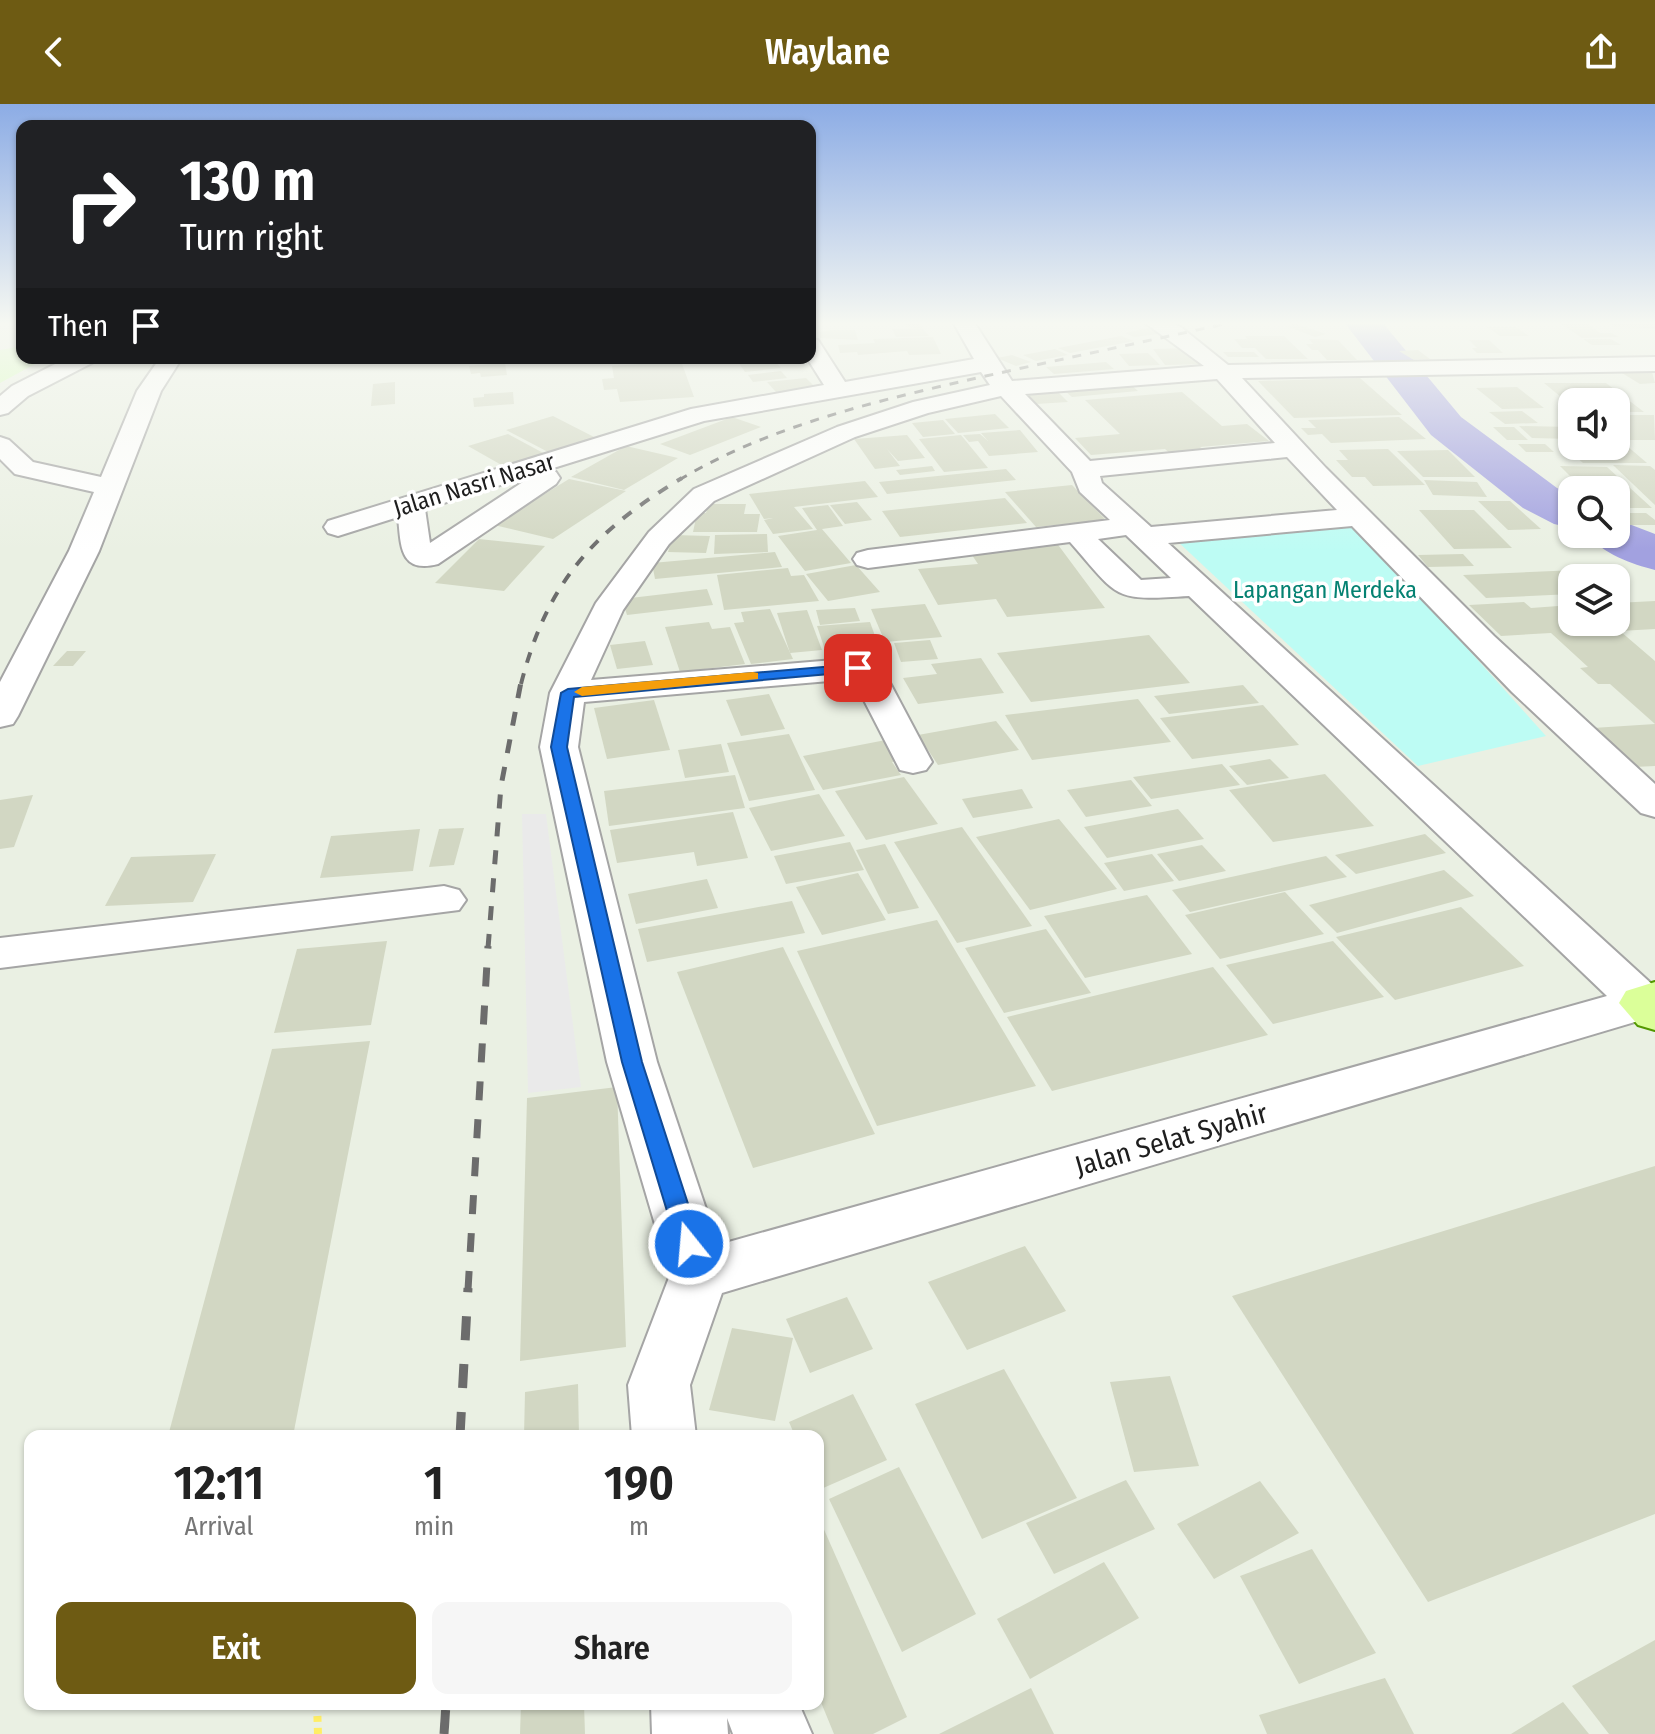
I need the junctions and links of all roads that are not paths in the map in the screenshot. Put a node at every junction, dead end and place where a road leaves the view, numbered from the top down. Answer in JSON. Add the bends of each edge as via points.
{"nodes":[{"id":1,"x":146,"y":398,"type":"edge"},
{"id":2,"x":784,"y":398,"type":"edge"},
{"id":3,"x":943,"y":398,"type":"edge"},
{"id":4,"x":1017,"y":398,"type":"edge"},
{"id":5,"x":1245,"y":398,"type":"edge"},
{"id":6,"x":0,"y":445,"type":"edge"},
{"id":7,"x":601,"y":445,"type":"junction"},
{"id":8,"x":1292,"y":449,"type":"junction"},
{"id":9,"x":1084,"y":470,"type":"junction"},
{"id":10,"x":503,"y":477,"type":"junction"},
{"id":11,"x":110,"y":487,"type":"junction"},
{"id":12,"x":532,"y":487,"type":"junction"},
{"id":13,"x":411,"y":505,"type":"junction"},
{"id":14,"x":1358,"y":517,"type":"junction"},
{"id":15,"x":338,"y":527,"type":"dead end"},
{"id":16,"x":1139,"y":531,"type":"junction"},
{"id":17,"x":1076,"y":532,"type":"junction"},
{"id":18,"x":868,"y":559,"type":"dead end"},
{"id":19,"x":1197,"y":586,"type":"junction"},
{"id":20,"x":568,"y":693,"type":"junction"},
{"id":21,"x":0,"y":716,"type":"edge"},
{"id":22,"x":913,"y":762,"type":"dead end"},
{"id":23,"x":1655,"y":805,"type":"edge"},
{"id":24,"x":444,"y":900,"type":"dead end"},
{"id":25,"x":0,"y":953,"type":"edge"},
{"id":26,"x":1651,"y":1005,"type":"edge"},
{"id":27,"x":699,"y":1275,"type":"junction"},
{"id":28,"x":663,"y":1430,"type":"edge"},
{"id":29,"x":688,"y":1710,"type":"edge"},
{"id":30,"x":761,"y":1710,"type":"edge"},
{"id":31,"x":690,"y":1734,"type":"edge"},
{"id":32,"x":774,"y":1734,"type":"edge"}],
"edges":[{"from":1,"to":11,"type":"street"},
{"from":2,"to":7,"type":"street","name":"Jalan Nasri Nasar","via":[[700,414]]},
{"from":3,"to":20,"type":"street","via":[[846,432],[704,495],[630,573]]},
{"from":4,"to":9,"type":"street"},
{"from":5,"to":8,"type":"street"},
{"from":6,"to":11,"type":"street","via":[[24,468]]},
{"from":7,"to":10,"type":"street","name":"Jalan Nasri Nasar"},
{"from":7,"to":12,"type":"street"},
{"from":8,"to":9,"type":"street"},
{"from":8,"to":14,"type":"street"},
{"from":9,"to":16,"type":"street","via":[[1090,486]]},
{"from":10,"to":12,"type":"street"},
{"from":10,"to":13,"type":"street","name":"Jalan Nasri Nasar"},
{"from":11,"to":21,"type":"street","via":[[84,551]]},
{"from":12,"to":13,"type":"street","via":[[427,558],[417,554]]},
{"from":13,"to":15,"type":"street","name":"Jalan Nasri Nasar"},
{"from":14,"to":16,"type":"street"},
{"from":14,"to":23,"type":"street","via":[[1588,747]]},
{"from":16,"to":17,"type":"street"},
{"from":16,"to":19,"type":"street"},
{"from":17,"to":18,"type":"street"},
{"from":17,"to":19,"type":"street","via":[[1135,590]]},
{"from":19,"to":26,"type":"street"},
{"from":20,"to":22,"type":"street","via":[[858,668],[869,673]]},
{"from":20,"to":27,"type":"street","via":[[559,747],[632,1062]]},
{"from":24,"to":25,"type":"street"},
{"from":26,"to":27,"type":"street","name":"Jalan Selat Syahir"},
{"from":27,"to":28,"type":"street","via":[[659,1385]]},
{"from":29,"to":31,"type":"street"},
{"from":30,"to":32,"type":"street"}]}
